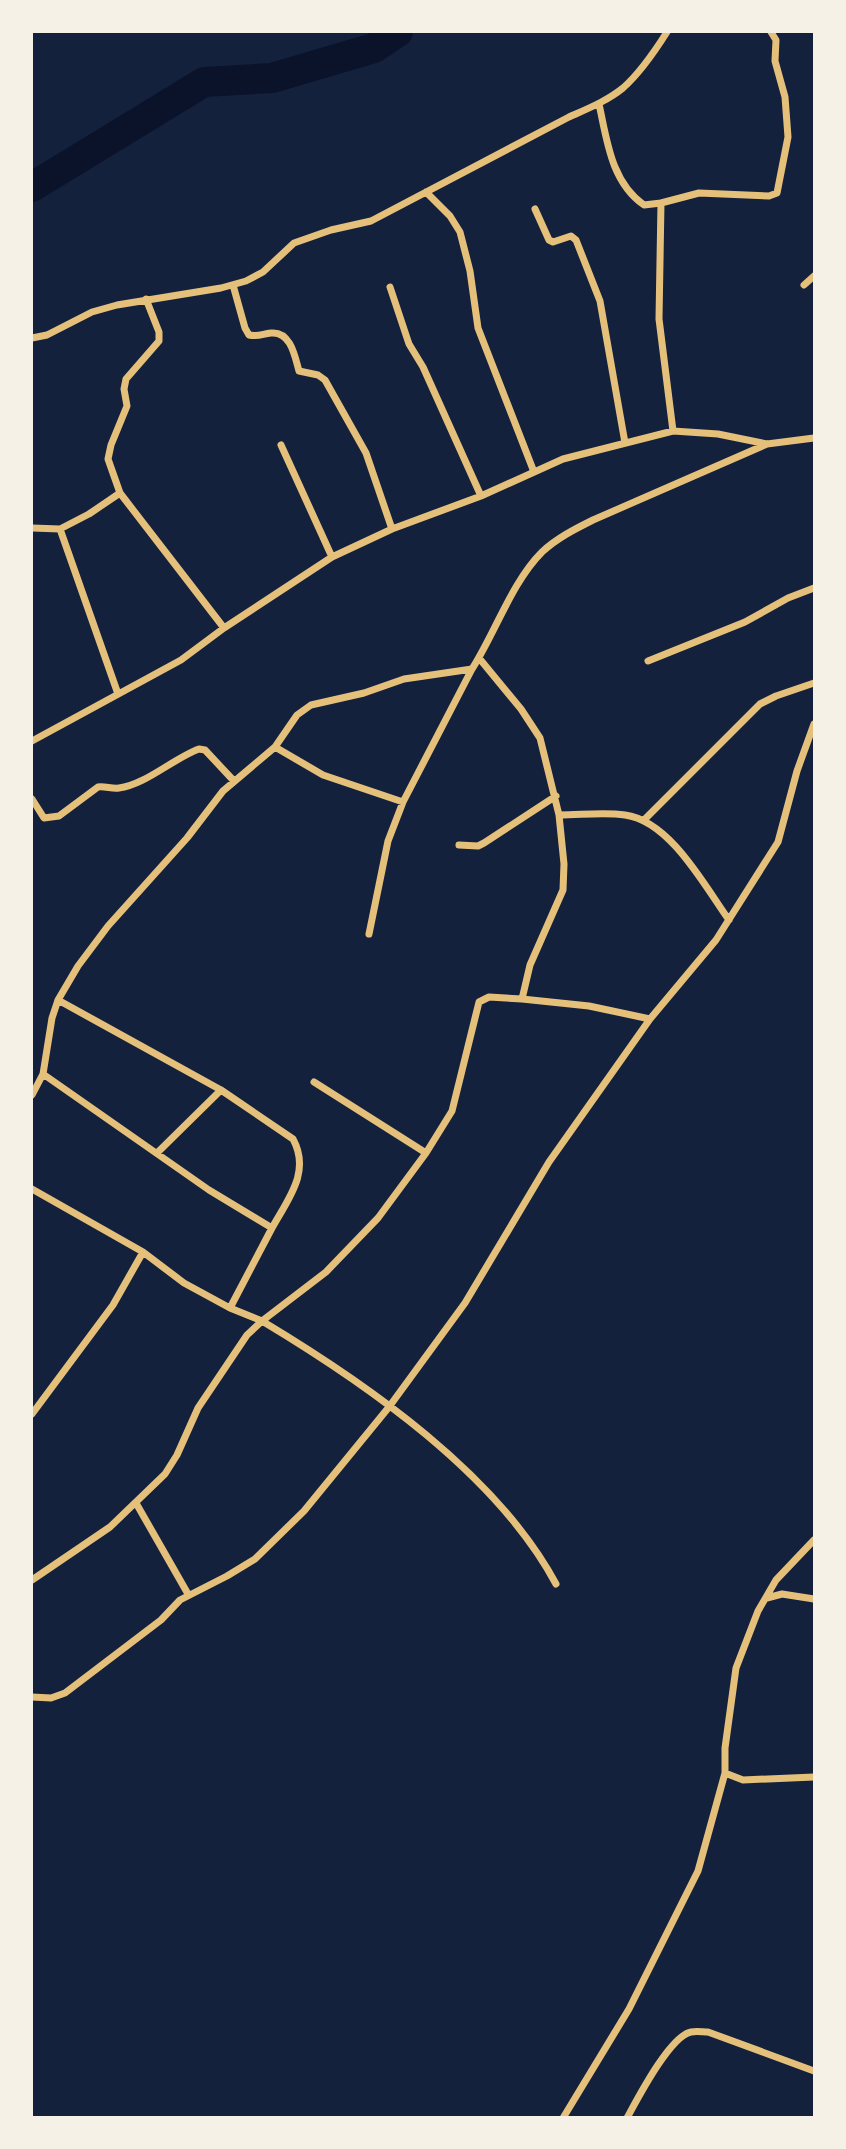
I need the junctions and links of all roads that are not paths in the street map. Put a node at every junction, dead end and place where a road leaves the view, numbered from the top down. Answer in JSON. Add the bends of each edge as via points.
{"nodes":[{"id":1,"x":667,"y":32,"type":"edge"},
{"id":2,"x":771,"y":32,"type":"edge"},
{"id":3,"x":599,"y":104,"type":"junction"},
{"id":4,"x":426,"y":192,"type":"junction"},
{"id":5,"x":661,"y":204,"type":"junction"},
{"id":6,"x":535,"y":209,"type":"dead end"},
{"id":7,"x":814,"y":276,"type":"edge"},
{"id":8,"x":233,"y":285,"type":"junction"},
{"id":9,"x":804,"y":285,"type":"dead end"},
{"id":10,"x":390,"y":286,"type":"dead end"},
{"id":11,"x":146,"y":299,"type":"junction"},
{"id":12,"x":32,"y":338,"type":"edge"},
{"id":13,"x":673,"y":431,"type":"junction"},
{"id":14,"x":814,"y":438,"type":"edge"},
{"id":15,"x":625,"y":443,"type":"junction"},
{"id":16,"x":767,"y":444,"type":"junction"},
{"id":17,"x":281,"y":445,"type":"dead end"},
{"id":18,"x":534,"y":472,"type":"junction"},
{"id":19,"x":120,"y":493,"type":"junction"},
{"id":20,"x":481,"y":496,"type":"junction"},
{"id":21,"x":32,"y":528,"type":"edge"},
{"id":22,"x":60,"y":529,"type":"junction"},
{"id":23,"x":392,"y":529,"type":"junction"},
{"id":24,"x":332,"y":557,"type":"junction"},
{"id":25,"x":814,"y":588,"type":"edge"},
{"id":26,"x":224,"y":628,"type":"junction"},
{"id":27,"x":479,"y":658,"type":"junction"},
{"id":28,"x":648,"y":661,"type":"dead end"},
{"id":29,"x":472,"y":669,"type":"junction"},
{"id":30,"x":814,"y":683,"type":"edge"},
{"id":31,"x":118,"y":694,"type":"junction"},
{"id":32,"x":814,"y":724,"type":"edge"},
{"id":33,"x":32,"y":741,"type":"edge"},
{"id":34,"x":275,"y":747,"type":"junction"},
{"id":35,"x":234,"y":781,"type":"junction"},
{"id":36,"x":556,"y":796,"type":"junction"},
{"id":37,"x":32,"y":799,"type":"edge"},
{"id":38,"x":402,"y":802,"type":"junction"},
{"id":39,"x":559,"y":815,"type":"junction"},
{"id":40,"x":644,"y":820,"type":"junction"},
{"id":41,"x":459,"y":845,"type":"dead end"},
{"id":42,"x":729,"y":920,"type":"junction"},
{"id":43,"x":369,"y":934,"type":"dead end"},
{"id":44,"x":522,"y":999,"type":"junction"},
{"id":45,"x":58,"y":1000,"type":"junction"},
{"id":46,"x":650,"y":1019,"type":"junction"},
{"id":47,"x":43,"y":1074,"type":"junction"},
{"id":48,"x":314,"y":1082,"type":"dead end"},
{"id":49,"x":221,"y":1090,"type":"junction"},
{"id":50,"x":32,"y":1095,"type":"edge"},
{"id":51,"x":157,"y":1153,"type":"junction"},
{"id":52,"x":426,"y":1153,"type":"junction"},
{"id":53,"x":32,"y":1189,"type":"edge"},
{"id":54,"x":272,"y":1228,"type":"junction"},
{"id":55,"x":143,"y":1252,"type":"junction"},
{"id":56,"x":230,"y":1308,"type":"junction"},
{"id":57,"x":262,"y":1321,"type":"junction"},
{"id":58,"x":389,"y":1407,"type":"junction"},
{"id":59,"x":32,"y":1414,"type":"edge"},
{"id":60,"x":136,"y":1503,"type":"junction"},
{"id":61,"x":814,"y":1539,"type":"edge"},
{"id":62,"x":32,"y":1580,"type":"edge"},
{"id":63,"x":556,"y":1584,"type":"dead end"},
{"id":64,"x":188,"y":1594,"type":"junction"},
{"id":65,"x":767,"y":1598,"type":"junction"},
{"id":66,"x":814,"y":1599,"type":"edge"},
{"id":67,"x":32,"y":1697,"type":"edge"},
{"id":68,"x":725,"y":1773,"type":"junction"},
{"id":69,"x":814,"y":1777,"type":"edge"},
{"id":70,"x":814,"y":2071,"type":"edge"},
{"id":71,"x":563,"y":2118,"type":"edge"},
{"id":72,"x":627,"y":2118,"type":"edge"}],
"edges":[{"from":1,"to":3,"type":"street","via":[[623,88]]},
{"from":2,"to":5,"type":"street","via":[[776,40],[775,61],[785,97],[788,137],[777,193],[699,193]]},
{"from":3,"to":4,"type":"street"},
{"from":3,"to":5,"type":"street","via":[[621,181],[644,205]]},
{"from":4,"to":8,"type":"street","via":[[371,221],[294,243],[263,272]]},
{"from":4,"to":18,"type":"street","via":[[460,232],[471,271],[478,328]]},
{"from":5,"to":13,"type":"street","via":[[659,319]]},
{"from":6,"to":15,"type":"street","via":[[548,240],[571,236],[576,240],[600,301]]},
{"from":7,"to":9,"type":"street"},
{"from":8,"to":11,"type":"street"},
{"from":8,"to":23,"type":"street","via":[[250,335],[273,332],[285,336],[299,371],[325,380],[366,453]]},
{"from":10,"to":20,"type":"street","via":[[409,344]]},
{"from":11,"to":12,"type":"street","via":[[92,312]]},
{"from":11,"to":19,"type":"street","via":[[159,341],[126,379],[127,406],[108,459]]},
{"from":13,"to":15,"type":"street"},
{"from":13,"to":16,"type":"street"},
{"from":14,"to":16,"type":"street"},
{"from":15,"to":18,"type":"street","via":[[564,458]]},
{"from":16,"to":27,"type":"street","via":[[569,532],[525,574]]},
{"from":17,"to":24,"type":"street"},
{"from":18,"to":20,"type":"street"},
{"from":19,"to":22,"type":"street"},
{"from":19,"to":26,"type":"street"},
{"from":20,"to":23,"type":"street"},
{"from":21,"to":22,"type":"street"},
{"from":22,"to":31,"type":"street"},
{"from":23,"to":24,"type":"street"},
{"from":24,"to":26,"type":"street"},
{"from":25,"to":28,"type":"street"},
{"from":26,"to":31,"type":"street","via":[[181,660]]},
{"from":27,"to":29,"type":"street"},
{"from":27,"to":36,"type":"street","via":[[540,738]]},
{"from":29,"to":34,"type":"street","via":[[404,679],[311,705],[297,715]]},
{"from":29,"to":38,"type":"street"},
{"from":30,"to":40,"type":"street","via":[[760,704]]},
{"from":31,"to":33,"type":"street"},
{"from":32,"to":42,"type":"street","via":[[778,842]]},
{"from":34,"to":35,"type":"street"},
{"from":34,"to":38,"type":"street","via":[[323,775]]},
{"from":35,"to":37,"type":"street","via":[[205,750],[199,750],[118,789],[98,787],[59,816],[44,818]]},
{"from":35,"to":45,"type":"street","via":[[108,926]]},
{"from":36,"to":39,"type":"street"},
{"from":36,"to":41,"type":"street","via":[[484,843]]},
{"from":38,"to":43,"type":"street","via":[[388,841]]},
{"from":39,"to":40,"type":"street","via":[[624,815]]},
{"from":39,"to":44,"type":"street","via":[[563,890],[530,965]]},
{"from":40,"to":42,"type":"street","via":[[674,844]]},
{"from":42,"to":46,"type":"street"},
{"from":44,"to":46,"type":"street"},
{"from":44,"to":52,"type":"street","via":[[489,997],[479,1002],[452,1111]]},
{"from":45,"to":47,"type":"street"},
{"from":45,"to":49,"type":"street"},
{"from":46,"to":58,"type":"street","via":[[549,1162],[465,1303]]},
{"from":47,"to":50,"type":"street"},
{"from":47,"to":51,"type":"street"},
{"from":48,"to":52,"type":"street"},
{"from":49,"to":51,"type":"street"},
{"from":49,"to":54,"type":"street","via":[[293,1139],[299,1150],[299,1180]]},
{"from":51,"to":54,"type":"street"},
{"from":52,"to":57,"type":"street","via":[[378,1218],[327,1272]]},
{"from":53,"to":55,"type":"street"},
{"from":54,"to":56,"type":"street"},
{"from":55,"to":56,"type":"street","via":[[184,1283]]},
{"from":55,"to":59,"type":"street","via":[[113,1305]]},
{"from":56,"to":57,"type":"street"},
{"from":57,"to":58,"type":"street","via":[[316,1353]]},
{"from":57,"to":60,"type":"street","via":[[247,1335],[198,1408],[165,1474]]},
{"from":58,"to":63,"type":"street","via":[[433,1438],[512,1519],[540,1554]]},
{"from":58,"to":64,"type":"street","via":[[304,1511],[255,1559]]},
{"from":60,"to":62,"type":"street","via":[[110,1527]]},
{"from":60,"to":64,"type":"street"},
{"from":61,"to":65,"type":"street","via":[[776,1580]]},
{"from":64,"to":67,"type":"street","via":[[65,1693]]},
{"from":65,"to":66,"type":"street","via":[[782,1594]]},
{"from":65,"to":68,"type":"street","via":[[736,1668]]},
{"from":68,"to":69,"type":"street","via":[[743,1780]]},
{"from":68,"to":71,"type":"street","via":[[698,1871],[629,2008]]},
{"from":70,"to":72,"type":"street","via":[[708,2032],[689,2032],[664,2056]]}]}
